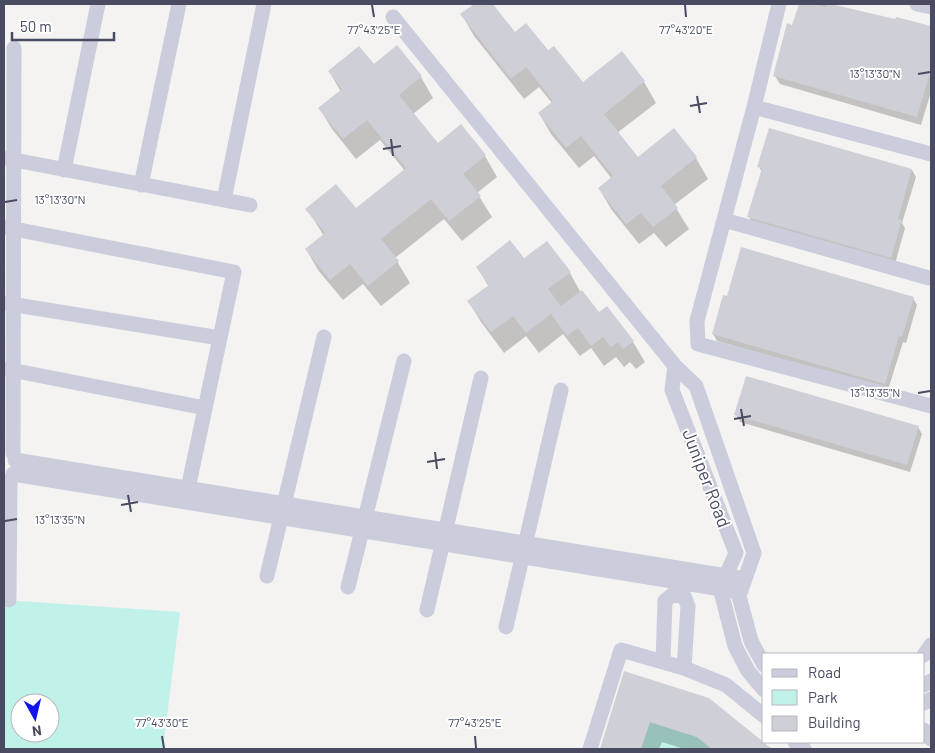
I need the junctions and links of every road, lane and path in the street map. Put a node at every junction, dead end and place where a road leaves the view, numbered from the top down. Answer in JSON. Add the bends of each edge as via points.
{"nodes":[{"id":1,"x":98,"y":4,"type":"edge"},
{"id":2,"x":179,"y":4,"type":"edge"},
{"id":3,"x":264,"y":4,"type":"edge"},
{"id":4,"x":779,"y":4,"type":"edge"},
{"id":5,"x":917,"y":4,"type":"edge"},
{"id":6,"x":931,"y":7,"type":"edge"},
{"id":7,"x":393,"y":17,"type":"dead end"},
{"id":8,"x":4,"y":76,"type":"edge"},
{"id":9,"x":754,"y":107,"type":"junction"},
{"id":10,"x":931,"y":154,"type":"edge"},
{"id":11,"x":9,"y":159,"type":"edge"},
{"id":12,"x":64,"y":170,"type":"junction"},
{"id":13,"x":141,"y":184,"type":"junction"},
{"id":14,"x":224,"y":200,"type":"junction"},
{"id":15,"x":250,"y":205,"type":"dead end"},
{"id":16,"x":724,"y":220,"type":"junction"},
{"id":17,"x":9,"y":228,"type":"edge"},
{"id":18,"x":929,"y":278,"type":"dead end"},
{"id":19,"x":9,"y":303,"type":"edge"},
{"id":20,"x":324,"y":337,"type":"dead end"},
{"id":21,"x":220,"y":338,"type":"junction"},
{"id":22,"x":404,"y":361,"type":"dead end"},
{"id":23,"x":675,"y":366,"type":"junction"},
{"id":24,"x":9,"y":370,"type":"edge"},
{"id":25,"x":481,"y":378,"type":"dead end"},
{"id":26,"x":561,"y":390,"type":"dead end"},
{"id":27,"x":931,"y":406,"type":"edge"},
{"id":28,"x":205,"y":408,"type":"junction"},
{"id":29,"x":10,"y":466,"type":"edge"},
{"id":30,"x":187,"y":495,"type":"junction"},
{"id":31,"x":283,"y":510,"type":"junction"},
{"id":32,"x":364,"y":524,"type":"junction"},
{"id":33,"x":444,"y":537,"type":"junction"},
{"id":34,"x":524,"y":549,"type":"junction"},
{"id":35,"x":267,"y":576,"type":"dead end"},
{"id":36,"x":723,"y":582,"type":"junction"},
{"id":37,"x":743,"y":585,"type":"junction"},
{"id":38,"x":348,"y":587,"type":"dead end"},
{"id":39,"x":9,"y":600,"type":"dead end"},
{"id":40,"x":427,"y":610,"type":"dead end"},
{"id":41,"x":506,"y":627,"type":"dead end"},
{"id":42,"x":762,"y":661,"type":"edge"},
{"id":43,"x":663,"y":662,"type":"junction"},
{"id":44,"x":684,"y":668,"type":"junction"},
{"id":45,"x":762,"y":688,"type":"edge"},
{"id":46,"x":762,"y":714,"type":"edge"},
{"id":47,"x":590,"y":749,"type":"edge"}],
"edges":[{"from":1,"to":12,"type":"street"},
{"from":2,"to":13,"type":"street"},
{"from":3,"to":14,"type":"street"},
{"from":4,"to":9,"type":"street"},
{"from":5,"to":6,"type":"street"},
{"from":7,"to":23,"type":"street"},
{"from":8,"to":11,"type":"street","via":[[14,48]]},
{"from":9,"to":10,"type":"street"},
{"from":9,"to":16,"type":"street"},
{"from":11,"to":12,"type":"street"},
{"from":11,"to":17,"type":"street"},
{"from":12,"to":13,"type":"street"},
{"from":13,"to":14,"type":"street"},
{"from":14,"to":15,"type":"street"},
{"from":16,"to":18,"type":"street"},
{"from":16,"to":27,"type":"street","via":[[697,321],[698,344]]},
{"from":17,"to":19,"type":"street"},
{"from":17,"to":21,"type":"street","via":[[234,272]]},
{"from":19,"to":21,"type":"street"},
{"from":19,"to":24,"type":"street"},
{"from":20,"to":31,"type":"street"},
{"from":21,"to":28,"type":"street"},
{"from":22,"to":32,"type":"street"},
{"from":23,"to":36,"type":"street","name":"Juniper Road","via":[[672,390],[736,553]]},
{"from":23,"to":37,"type":"street","via":[[696,386],[754,553]]},
{"from":24,"to":28,"type":"street"},
{"from":24,"to":29,"type":"street"},
{"from":25,"to":33,"type":"street"},
{"from":26,"to":34,"type":"street"},
{"from":28,"to":30,"type":"street"},
{"from":29,"to":30,"type":"street"},
{"from":29,"to":39,"type":"street"},
{"from":30,"to":31,"type":"street"},
{"from":31,"to":32,"type":"street"},
{"from":31,"to":35,"type":"street"},
{"from":32,"to":33,"type":"street"},
{"from":32,"to":38,"type":"street"},
{"from":33,"to":34,"type":"street"},
{"from":33,"to":40,"type":"street"},
{"from":34,"to":36,"type":"street"},
{"from":34,"to":41,"type":"street"},
{"from":36,"to":37,"type":"street"},
{"from":36,"to":45,"type":"street","via":[[735,646],[748,671]]},
{"from":37,"to":42,"type":"street","via":[[739,596],[751,641]]},
{"from":43,"to":44,"type":"street"},
{"from":43,"to":44,"type":"street","via":[[665,601],[672,596],[684,596],[688,606]]},
{"from":43,"to":47,"type":"street","via":[[621,650]]},
{"from":44,"to":46,"type":"street","via":[[726,685]]}]}
